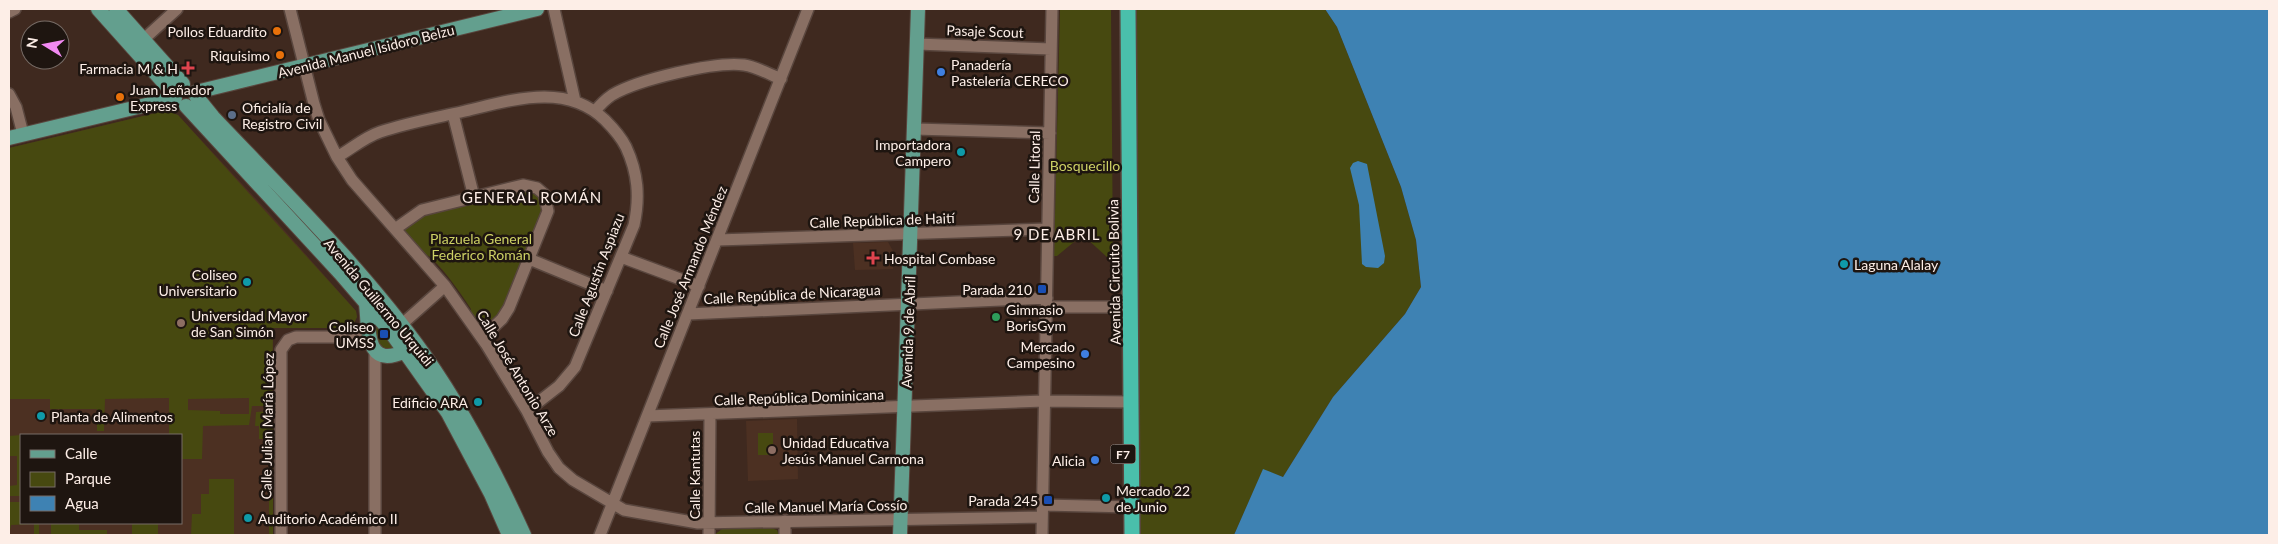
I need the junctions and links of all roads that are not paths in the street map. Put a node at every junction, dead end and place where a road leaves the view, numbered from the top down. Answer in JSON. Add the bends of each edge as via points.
{"nodes":[{"id":1,"x":15,"y":9,"type":"edge"},
{"id":2,"x":98,"y":9,"type":"edge"},
{"id":3,"x":116,"y":9,"type":"edge"},
{"id":4,"x":177,"y":9,"type":"edge"},
{"id":5,"x":290,"y":9,"type":"edge"},
{"id":6,"x":537,"y":9,"type":"edge"},
{"id":7,"x":554,"y":9,"type":"edge"},
{"id":8,"x":808,"y":9,"type":"edge"},
{"id":9,"x":918,"y":9,"type":"edge"},
{"id":10,"x":1052,"y":9,"type":"edge"},
{"id":11,"x":1119,"y":9,"type":"edge"},
{"id":12,"x":1128,"y":9,"type":"edge"},
{"id":13,"x":9,"y":12,"type":"edge"},
{"id":14,"x":144,"y":39,"type":"junction"},
{"id":15,"x":917,"y":44,"type":"junction"},
{"id":16,"x":1051,"y":48,"type":"junction"},
{"id":17,"x":304,"y":66,"type":"junction"},
{"id":18,"x":780,"y":79,"type":"junction"},
{"id":19,"x":183,"y":84,"type":"junction"},
{"id":20,"x":9,"y":94,"type":"edge"},
{"id":21,"x":196,"y":94,"type":"junction"},
{"id":22,"x":178,"y":99,"type":"junction"},
{"id":23,"x":576,"y":101,"type":"junction"},
{"id":24,"x":595,"y":111,"type":"junction"},
{"id":25,"x":453,"y":114,"type":"junction"},
{"id":26,"x":915,"y":129,"type":"junction"},
{"id":27,"x":1050,"y":133,"type":"junction"},
{"id":28,"x":23,"y":134,"type":"junction"},
{"id":29,"x":9,"y":138,"type":"edge"},
{"id":30,"x":337,"y":157,"type":"junction"},
{"id":31,"x":474,"y":197,"type":"junction"},
{"id":32,"x":395,"y":229,"type":"junction"},
{"id":33,"x":1048,"y":229,"type":"junction"},
{"id":34,"x":911,"y":234,"type":"junction"},
{"id":35,"x":717,"y":240,"type":"junction"},
{"id":36,"x":621,"y":257,"type":"junction"},
{"id":37,"x":529,"y":259,"type":"junction"},
{"id":38,"x":445,"y":286,"type":"junction"},
{"id":39,"x":699,"y":286,"type":"junction"},
{"id":40,"x":607,"y":291,"type":"junction"},
{"id":41,"x":1047,"y":302,"type":"junction"},
{"id":42,"x":366,"y":304,"type":"junction"},
{"id":43,"x":908,"y":304,"type":"junction"},
{"id":44,"x":1127,"y":308,"type":"junction"},
{"id":45,"x":688,"y":314,"type":"junction"},
{"id":46,"x":401,"y":325,"type":"junction"},
{"id":47,"x":368,"y":337,"type":"junction"},
{"id":48,"x":482,"y":338,"type":"junction"},
{"id":49,"x":375,"y":350,"type":"junction"},
{"id":50,"x":405,"y":351,"type":"junction"},
{"id":51,"x":1044,"y":401,"type":"junction"},
{"id":52,"x":1127,"y":402,"type":"junction"},
{"id":53,"x":905,"y":408,"type":"junction"},
{"id":54,"x":527,"y":411,"type":"junction"},
{"id":55,"x":710,"y":415,"type":"junction"},
{"id":56,"x":647,"y":416,"type":"junction"},
{"id":57,"x":612,"y":504,"type":"junction"},
{"id":58,"x":1043,"y":505,"type":"junction"},
{"id":59,"x":1128,"y":507,"type":"junction"},
{"id":60,"x":1042,"y":517,"type":"junction"},
{"id":61,"x":901,"y":519,"type":"junction"},
{"id":62,"x":785,"y":522,"type":"junction"},
{"id":63,"x":709,"y":530,"type":"edge"},
{"id":64,"x":281,"y":535,"type":"edge"},
{"id":65,"x":375,"y":535,"type":"edge"},
{"id":66,"x":507,"y":535,"type":"edge"},
{"id":67,"x":524,"y":535,"type":"edge"},
{"id":68,"x":600,"y":535,"type":"edge"},
{"id":69,"x":784,"y":535,"type":"edge"},
{"id":70,"x":900,"y":535,"type":"edge"},
{"id":71,"x":1042,"y":535,"type":"edge"},
{"id":72,"x":1124,"y":535,"type":"edge"},
{"id":73,"x":1132,"y":535,"type":"edge"}],
"edges":[{"from":1,"to":13,"type":"street"},
{"from":2,"to":22,"type":"main road","name":"Avenida Guillermo Urquidi"},
{"from":3,"to":14,"type":"main road"},
{"from":4,"to":14,"type":"street"},
{"from":5,"to":17,"type":"street","name":"Calle José Antonio Arze"},
{"from":6,"to":17,"type":"main road","name":"Avenida Manuel Isidoro Belzu"},
{"from":7,"to":23,"type":"street"},
{"from":8,"to":18,"type":"street","name":"Calle José Armando Méndez"},
{"from":9,"to":15,"type":"main road","name":"Avenida 9 de Abril"},
{"from":10,"to":16,"type":"street","name":"Calle Litoral"},
{"from":11,"to":44,"type":"highway","name":"Avenida Circuito Bolivia","number":"F7"},
{"from":12,"to":44,"type":"highway","name":"Avenida Circuito Bolivia","number":"F7"},
{"from":14,"to":19,"type":"main road"},
{"from":15,"to":16,"type":"street","name":"Pasaje Scout"},
{"from":15,"to":26,"type":"main road","name":"Avenida 9 de Abril"},
{"from":16,"to":27,"type":"street","name":"Calle Litoral"},
{"from":17,"to":21,"type":"main road","name":"Avenida Manuel Isidoro Belzu"},
{"from":17,"to":30,"type":"street","name":"Calle José Antonio Arze","via":[[319,120]]},
{"from":18,"to":24,"type":"street","via":[[743,65],[716,66],[625,88],[610,96]]},
{"from":18,"to":35,"type":"street","name":"Calle José Armando Méndez"},
{"from":19,"to":21,"type":"main road","via":[[192,86]]},
{"from":19,"to":22,"type":"main road","via":[[176,88]]},
{"from":20,"to":28,"type":"street"},
{"from":21,"to":22,"type":"main road","via":[[192,103]]},
{"from":21,"to":46,"type":"main road","name":"Avenida Guillermo Urquidi","via":[[213,117],[302,211]]},
{"from":22,"to":28,"type":"main road"},
{"from":22,"to":42,"type":"main road","name":"Avenida Guillermo Urquidi"},
{"from":23,"to":24,"type":"street","name":"Calle Agustín Aspiazu"},
{"from":23,"to":25,"type":"street","name":"Calle Agustín Aspiazu","via":[[527,97]]},
{"from":24,"to":36,"type":"street","name":"Calle Agustín Aspiazu","via":[[624,142],[637,183],[638,206],[634,225]]},
{"from":25,"to":30,"type":"street","name":"Calle Agustín Aspiazu","via":[[380,132]]},
{"from":25,"to":31,"type":"street"},
{"from":26,"to":27,"type":"street"},
{"from":26,"to":34,"type":"main road","name":"Avenida 9 de Abril"},
{"from":27,"to":33,"type":"street","name":"Calle Litoral"},
{"from":28,"to":29,"type":"main road"},
{"from":30,"to":32,"type":"street","name":"Calle José Antonio Arze","via":[[352,180]]},
{"from":31,"to":32,"type":"street","via":[[422,210]]},
{"from":31,"to":37,"type":"street","via":[[523,185],[537,188],[544,194],[548,211]]},
{"from":32,"to":38,"type":"street","name":"Calle José Antonio Arze"},
{"from":33,"to":34,"type":"street","name":"Calle República de Haití"},
{"from":33,"to":41,"type":"street","name":"Calle Litoral"},
{"from":34,"to":35,"type":"street","name":"Calle República de Haití"},
{"from":34,"to":43,"type":"main road","name":"Avenida 9 de Abril"},
{"from":35,"to":39,"type":"street","name":"Calle José Armando Méndez"},
{"from":36,"to":39,"type":"street"},
{"from":36,"to":40,"type":"street","name":"Calle Agustín Aspiazu"},
{"from":37,"to":40,"type":"street"},
{"from":37,"to":48,"type":"street","via":[[509,308]]},
{"from":38,"to":46,"type":"street"},
{"from":38,"to":48,"type":"street","name":"Calle José Antonio Arze"},
{"from":39,"to":45,"type":"street","name":"Calle José Armando Méndez"},
{"from":40,"to":54,"type":"street","name":"Calle Agustín Aspiazu","via":[[575,367],[559,386]]},
{"from":41,"to":43,"type":"street","name":"Calle República de Nicaragua"},
{"from":41,"to":44,"type":"street","name":"Calle República de Nicaragua"},
{"from":41,"to":51,"type":"street","name":"Calle Litoral"},
{"from":42,"to":47,"type":"main road"},
{"from":42,"to":50,"type":"main road","name":"Avenida Guillermo Urquidi"},
{"from":43,"to":45,"type":"street","name":"Calle República de Nicaragua"},
{"from":43,"to":53,"type":"main road","name":"Avenida 9 de Abril"},
{"from":44,"to":52,"type":"highway","name":"Avenida Circuito Bolivia","number":"F7"},
{"from":45,"to":56,"type":"street","name":"Calle José Armando Méndez"},
{"from":46,"to":67,"type":"main road","name":"Avenida Guillermo Urquidi","via":[[452,396],[487,458]]},
{"from":47,"to":49,"type":"main road"},
{"from":47,"to":64,"type":"street","name":"Calle Julian María López","via":[[296,337],[288,340],[281,350]]},
{"from":48,"to":54,"type":"street","name":"Calle José Antonio Arze"},
{"from":49,"to":50,"type":"main road","via":[[389,355]]},
{"from":49,"to":65,"type":"street"},
{"from":50,"to":66,"type":"main road","name":"Avenida Guillermo Urquidi","via":[[448,413],[491,494]]},
{"from":51,"to":52,"type":"street","name":"Calle República Dominicana"},
{"from":51,"to":53,"type":"street","name":"Calle República Dominicana"},
{"from":51,"to":58,"type":"street","name":"Calle Litoral"},
{"from":52,"to":59,"type":"highway","name":"Avenida Circuito Bolivia","number":"F7"},
{"from":53,"to":55,"type":"street","name":"Calle República Dominicana"},
{"from":53,"to":61,"type":"main road","name":"Avenida 9 de Abril"},
{"from":54,"to":57,"type":"street","name":"Calle José Antonio Arze","via":[[559,468]]},
{"from":55,"to":56,"type":"street","name":"Calle República Dominicana"},
{"from":55,"to":63,"type":"street","name":"Calle Kantutas"},
{"from":56,"to":57,"type":"street","name":"Calle José Armando Méndez"},
{"from":57,"to":63,"type":"street","name":"Calle Manuel María Cossío","via":[[624,510]]},
{"from":57,"to":68,"type":"street","name":"Calle José Armando Méndez"},
{"from":58,"to":59,"type":"street"},
{"from":58,"to":60,"type":"street","name":"Calle Litoral"},
{"from":59,"to":72,"type":"highway","name":"Avenida Circuito Bolivia","number":"F7"},
{"from":59,"to":73,"type":"highway","name":"Avenida Circuito Bolivia","number":"F7"},
{"from":60,"to":61,"type":"street","name":"Calle Manuel María Cossío"},
{"from":60,"to":71,"type":"street","name":"Calle Litoral"},
{"from":61,"to":62,"type":"street","name":"Calle Manuel María Cossío"},
{"from":61,"to":70,"type":"main road","name":"Avenida 9 de Abril"},
{"from":62,"to":63,"type":"street","name":"Calle Manuel María Cossío"},
{"from":62,"to":69,"type":"street"}]}
